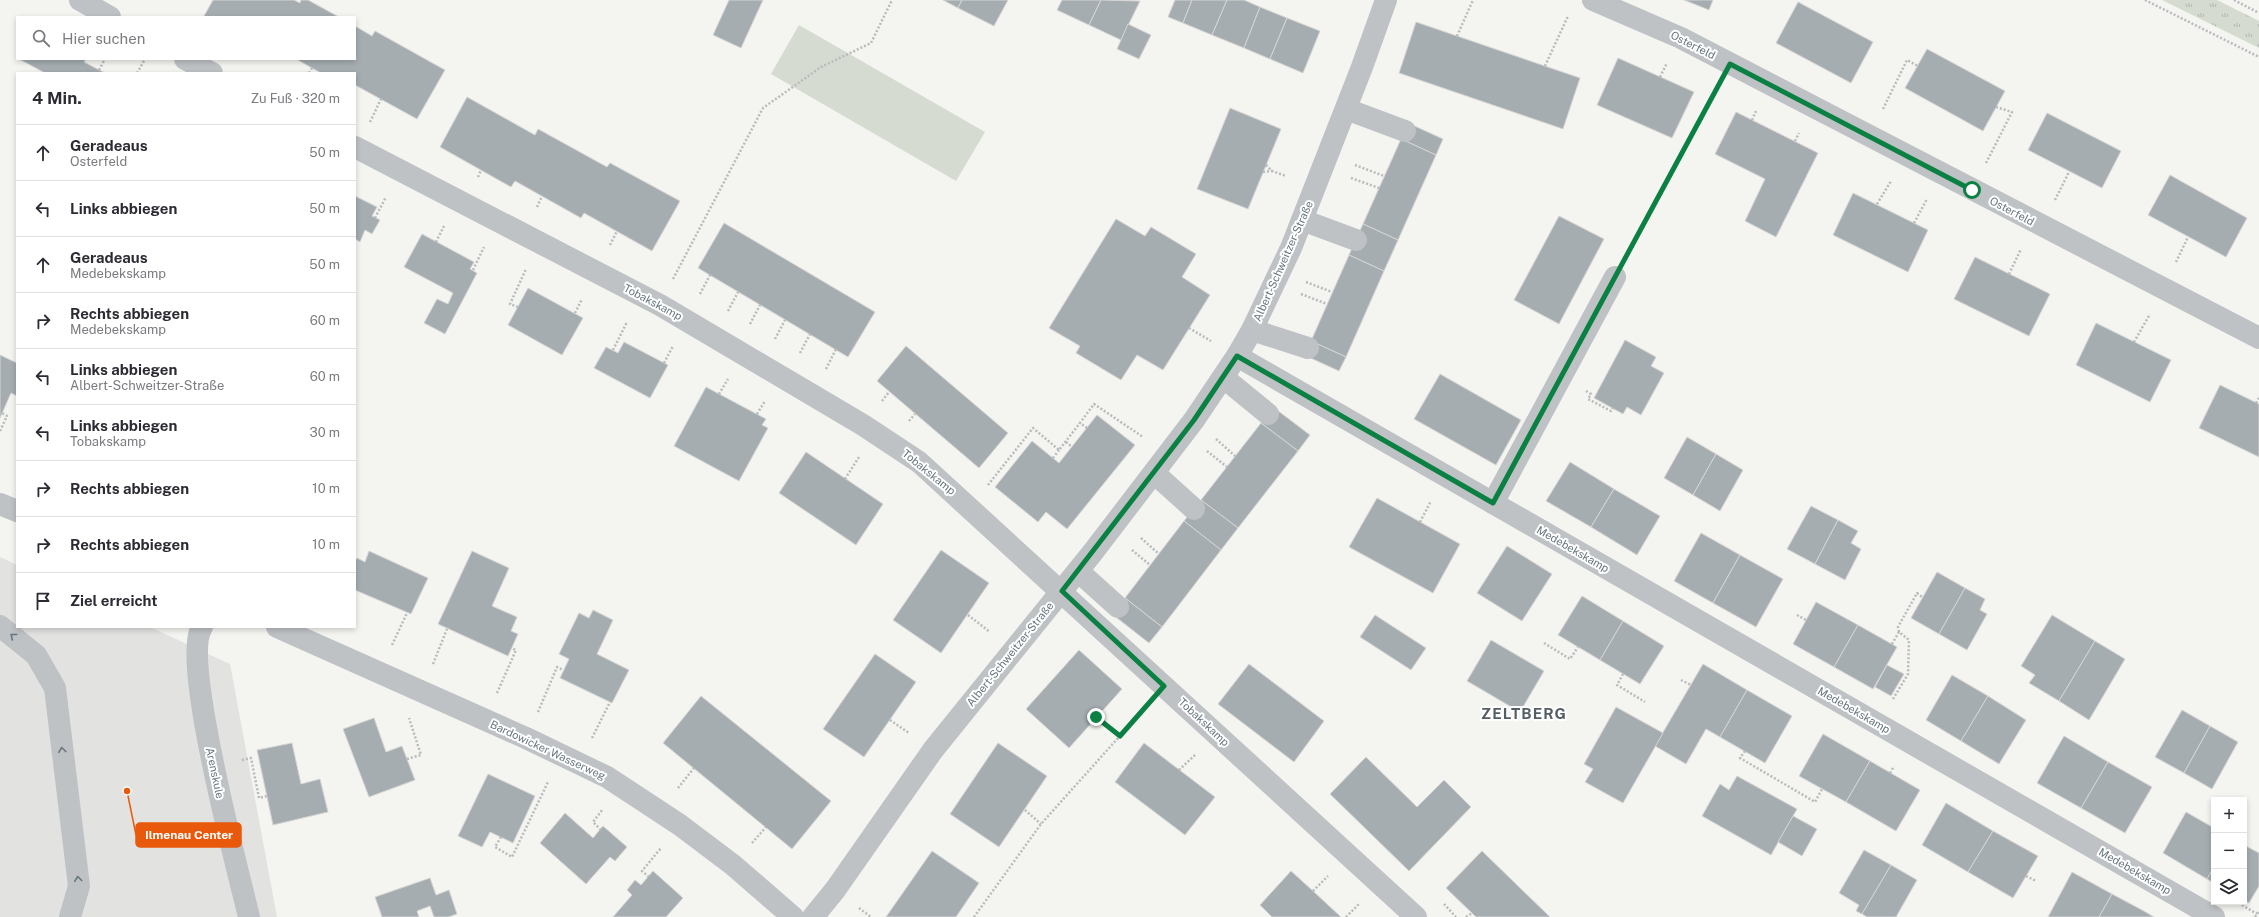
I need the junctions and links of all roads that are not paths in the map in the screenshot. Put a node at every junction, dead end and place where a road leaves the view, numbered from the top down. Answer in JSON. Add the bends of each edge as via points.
{"nodes":[{"id":1,"x":80,"y":0,"type":"edge"},
{"id":2,"x":1386,"y":0,"type":"edge"},
{"id":3,"x":1593,"y":0,"type":"edge"},
{"id":4,"x":108,"y":16,"type":"edge"},
{"id":5,"x":188,"y":60,"type":"edge"},
{"id":6,"x":210,"y":72,"type":"edge"},
{"id":7,"x":1346,"y":109,"type":"junction"},
{"id":8,"x":1404,"y":131,"type":"dead end"},
{"id":9,"x":356,"y":148,"type":"edge"},
{"id":10,"x":1302,"y":220,"type":"junction"},
{"id":11,"x":1356,"y":240,"type":"dead end"},
{"id":12,"x":1615,"y":277,"type":"road end"},
{"id":13,"x":1252,"y":330,"type":"junction"},
{"id":14,"x":2259,"y":338,"type":"edge"},
{"id":15,"x":1308,"y":348,"type":"dead end"},
{"id":16,"x":1237,"y":356,"type":"junction"},
{"id":17,"x":1224,"y":378,"type":"junction"},
{"id":18,"x":1268,"y":414,"type":"dead end"},
{"id":19,"x":1154,"y":474,"type":"junction"},
{"id":20,"x":1493,"y":503,"type":"junction"},
{"id":21,"x":0,"y":504,"type":"edge"},
{"id":22,"x":1194,"y":509,"type":"dead end"},
{"id":23,"x":16,"y":511,"type":"edge"},
{"id":24,"x":1078,"y":572,"type":"junction"},
{"id":25,"x":1062,"y":591,"type":"junction"},
{"id":26,"x":1118,"y":607,"type":"dead end"},
{"id":27,"x":0,"y":626,"type":"edge"},
{"id":28,"x":201,"y":628,"type":"edge"},
{"id":29,"x":279,"y":628,"type":"edge"},
{"id":30,"x":70,"y":917,"type":"edge"},
{"id":31,"x":249,"y":917,"type":"edge"},
{"id":32,"x":793,"y":917,"type":"edge"},
{"id":33,"x":813,"y":917,"type":"edge"},
{"id":34,"x":1416,"y":917,"type":"edge"},
{"id":35,"x":2214,"y":917,"type":"edge"}],
"edges":[{"from":1,"to":4,"type":"street"},
{"from":2,"to":7,"type":"street","name":"Albert-Schweitzer-Straße"},
{"from":3,"to":14,"type":"street","name":"Osterfeld","via":[[1680,38]]},
{"from":5,"to":6,"type":"street"},
{"from":7,"to":8,"type":"street"},
{"from":7,"to":10,"type":"street","name":"Albert-Schweitzer-Straße"},
{"from":9,"to":25,"type":"street","name":"Tobakskamp","via":[[660,305],[891,442],[919,462]]},
{"from":10,"to":11,"type":"street"},
{"from":10,"to":13,"type":"street","name":"Albert-Schweitzer-Straße"},
{"from":12,"to":20,"type":"street"},
{"from":13,"to":15,"type":"street"},
{"from":13,"to":16,"type":"street","name":"Albert-Schweitzer-Straße"},
{"from":16,"to":17,"type":"street","name":"Albert-Schweitzer-Straße"},
{"from":16,"to":20,"type":"street","name":"Medebekskamp"},
{"from":17,"to":18,"type":"street"},
{"from":17,"to":19,"type":"street","name":"Albert-Schweitzer-Straße"},
{"from":19,"to":22,"type":"street"},
{"from":19,"to":24,"type":"street","name":"Albert-Schweitzer-Straße"},
{"from":20,"to":35,"type":"street","name":"Medebekskamp"},
{"from":21,"to":23,"type":"street"},
{"from":24,"to":25,"type":"street","name":"Albert-Schweitzer-Straße"},
{"from":24,"to":26,"type":"street"},
{"from":25,"to":33,"type":"street","name":"Albert-Schweitzer-Straße","via":[[934,750]]},
{"from":25,"to":34,"type":"street","name":"Tobakskamp"},
{"from":30,"to":27,"type":"street","one_way":true,"via":[[79,886],[55,688],[36,655]]},
{"from":28,"to":31,"type":"street","name":"Arenskule","via":[[198,633],[197,666],[212,766]]},
{"from":29,"to":32,"type":"street","name":"Bardowicker Wasserweg","via":[[607,777],[680,825],[733,865]]}]}
